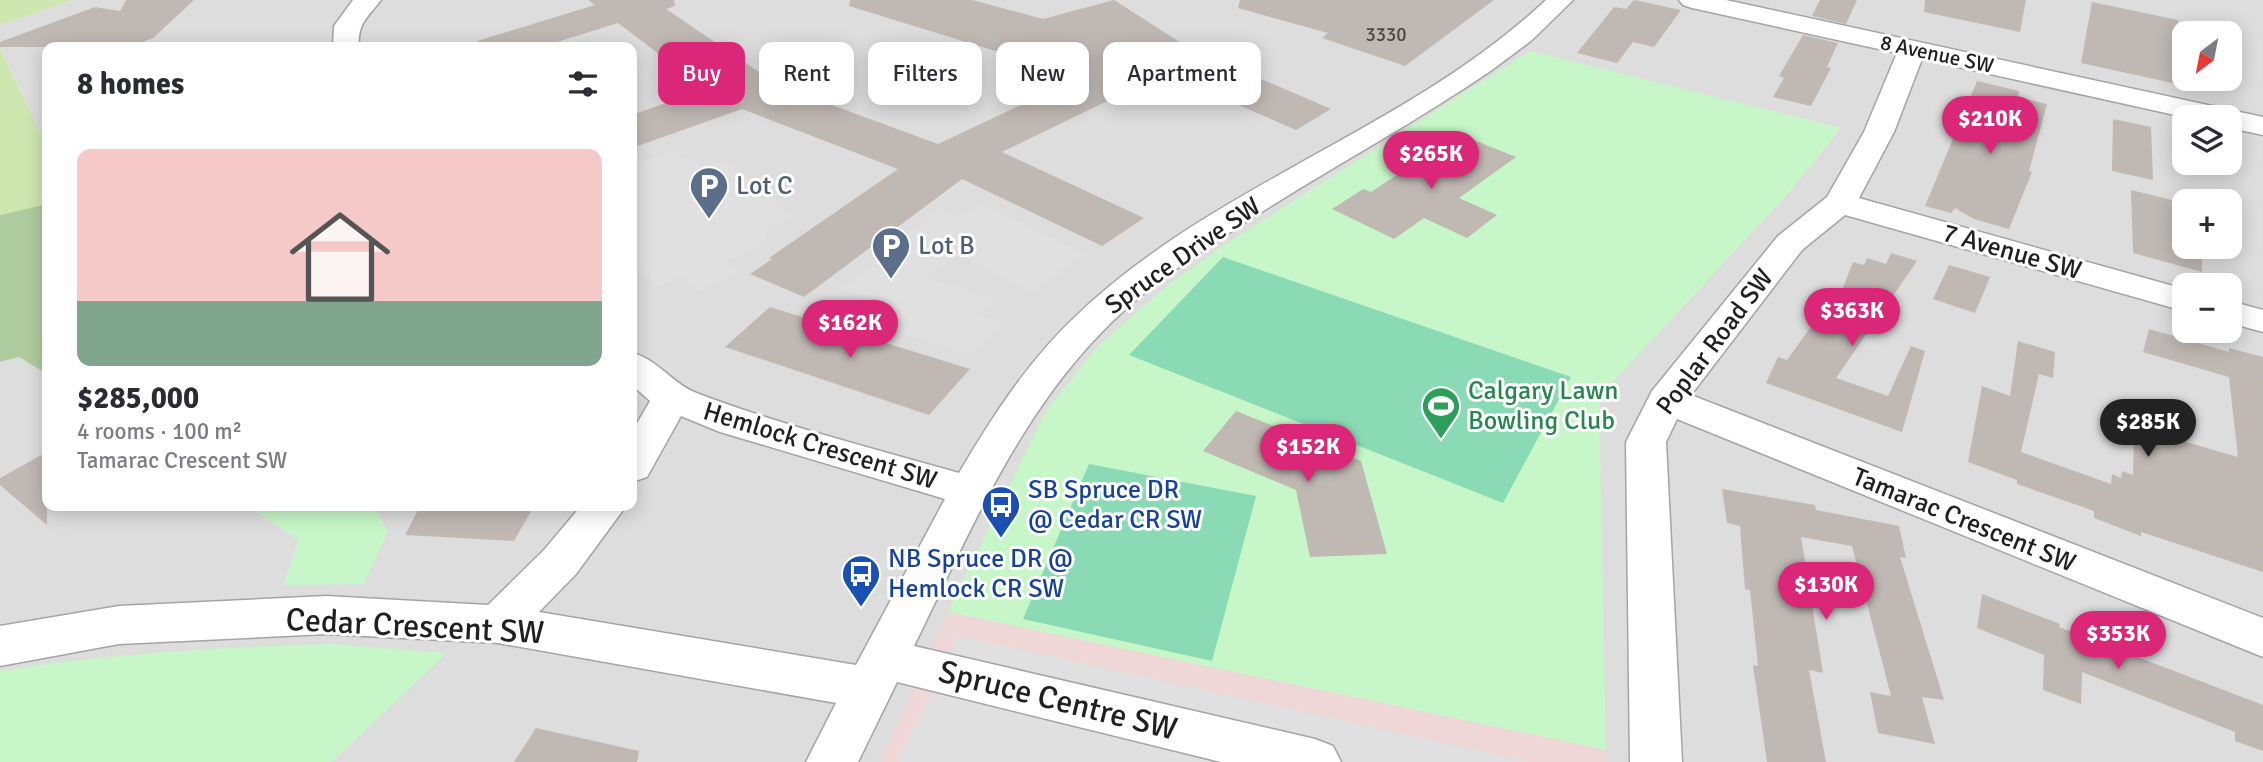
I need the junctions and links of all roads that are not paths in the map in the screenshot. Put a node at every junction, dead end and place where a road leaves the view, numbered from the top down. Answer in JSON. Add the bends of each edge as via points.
{"nodes":[{"id":1,"x":368,"y":0,"type":"edge"},
{"id":2,"x":1560,"y":0,"type":"edge"},
{"id":3,"x":1692,"y":0,"type":"edge"},
{"id":4,"x":345,"y":42,"type":"edge"},
{"id":5,"x":1912,"y":49,"type":"junction"},
{"id":6,"x":2172,"y":106,"type":"edge"},
{"id":7,"x":2242,"y":122,"type":"edge"},
{"id":8,"x":2263,"y":126,"type":"edge"},
{"id":9,"x":1840,"y":203,"type":"junction"},
{"id":10,"x":2172,"y":297,"type":"edge"},
{"id":11,"x":2242,"y":315,"type":"edge"},
{"id":12,"x":2263,"y":321,"type":"edge"},
{"id":13,"x":637,"y":369,"type":"edge"},
{"id":14,"x":671,"y":398,"type":"junction"},
{"id":15,"x":1666,"y":400,"type":"junction"},
{"id":16,"x":637,"y":458,"type":"edge"},
{"id":17,"x":969,"y":491,"type":"junction"},
{"id":18,"x":601,"y":511,"type":"edge"},
{"id":19,"x":498,"y":624,"type":"junction"},
{"id":20,"x":2263,"y":638,"type":"edge"},
{"id":21,"x":0,"y":646,"type":"edge"},
{"id":22,"x":876,"y":674,"type":"junction"},
{"id":23,"x":832,"y":762,"type":"edge"},
{"id":24,"x":1315,"y":762,"type":"edge"},
{"id":25,"x":1656,"y":762,"type":"edge"}],
"edges":[{"from":1,"to":4,"type":"street","via":[[348,24]]},
{"from":2,"to":17,"type":"street","name":"Spruce Drive SW","via":[[1515,43],[1464,78],[1232,218],[1118,297],[1061,354],[998,440]]},
{"from":3,"to":5,"type":"street","name":"8 Avenue SW"},
{"from":5,"to":6,"type":"street","name":"8 Avenue SW"},
{"from":5,"to":9,"type":"street","name":"Poplar Road SW","via":[[1879,132]]},
{"from":7,"to":8,"type":"street"},
{"from":9,"to":10,"type":"street","name":"7 Avenue SW"},
{"from":9,"to":15,"type":"street","name":"Poplar Road SW","via":[[1790,243]]},
{"from":11,"to":12,"type":"street"},
{"from":13,"to":14,"type":"street","name":"Hemlock Crescent SW"},
{"from":14,"to":16,"type":"street","name":"Hemlock Crescent SW"},
{"from":14,"to":17,"type":"street","name":"Hemlock Crescent SW","via":[[734,422]]},
{"from":15,"to":20,"type":"street","name":"Tamarac Crescent SW"},
{"from":15,"to":25,"type":"street","name":"Poplar Road SW","via":[[1646,442]]},
{"from":17,"to":22,"type":"street","name":"Spruce Drive SW"},
{"from":18,"to":19,"type":"street"},
{"from":19,"to":21,"type":"street","name":"Cedar Crescent SW","via":[[326,615],[119,625]]},
{"from":19,"to":22,"type":"street","name":"Cedar Crescent SW"},
{"from":22,"to":23,"type":"street","name":"Spruce Drive SW"},
{"from":22,"to":24,"type":"street","name":"Spruce Centre SW"}]}
